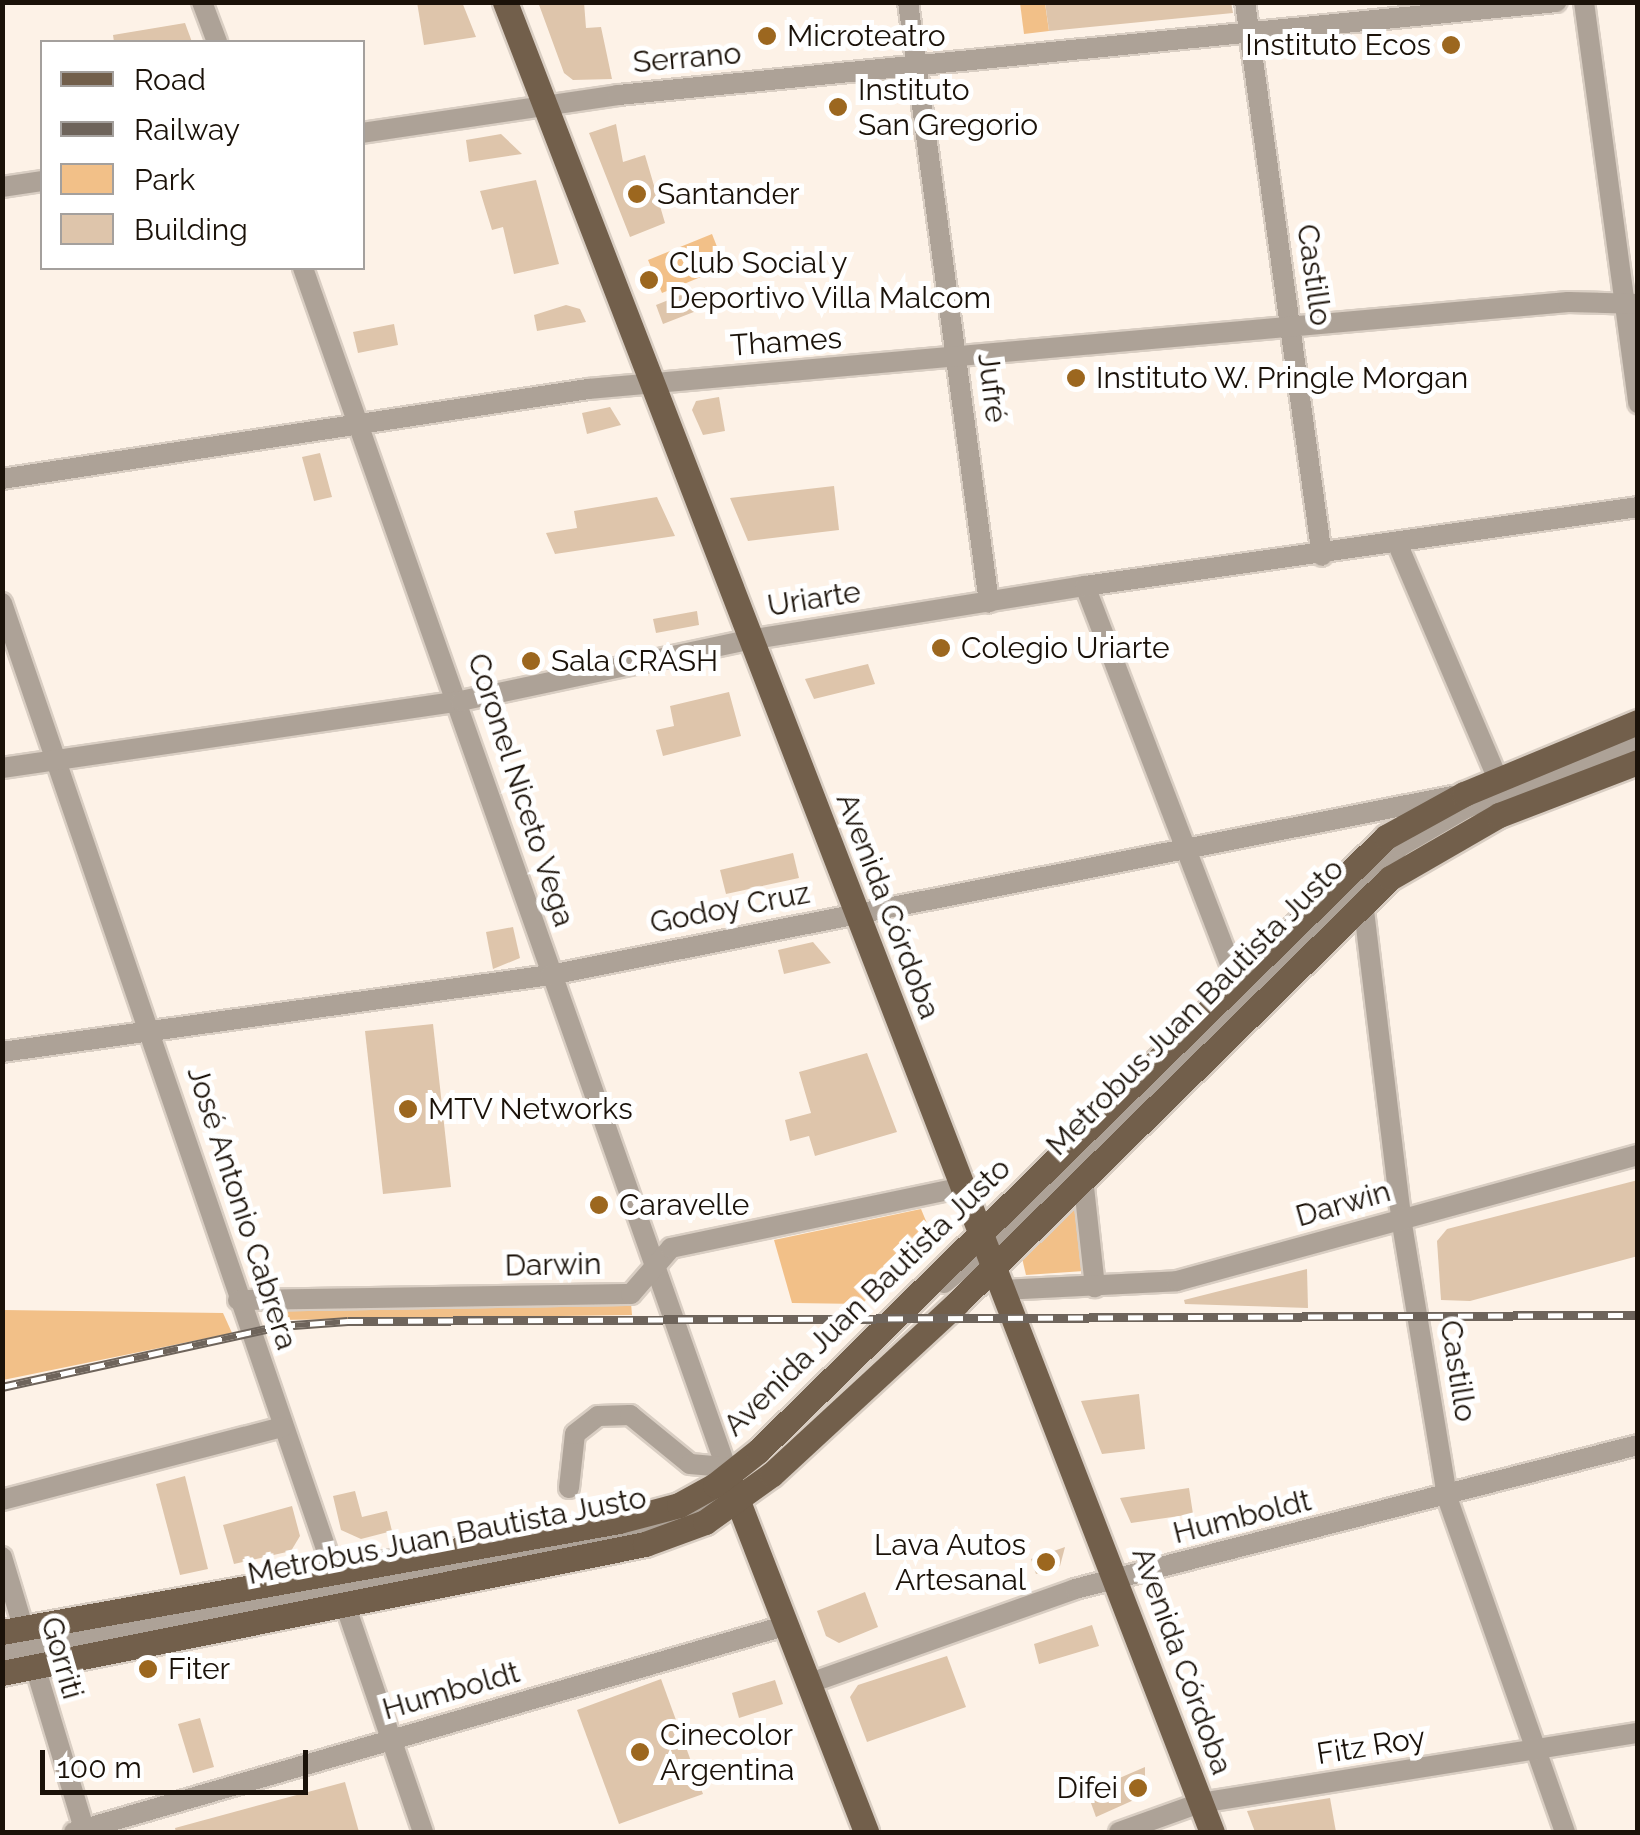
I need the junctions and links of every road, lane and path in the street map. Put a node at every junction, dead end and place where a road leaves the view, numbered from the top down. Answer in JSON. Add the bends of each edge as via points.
{"nodes":[{"id":1,"x":202,"y":2,"type":"edge"},
{"id":2,"x":505,"y":2,"type":"edge"},
{"id":3,"x":908,"y":2,"type":"edge"},
{"id":4,"x":1244,"y":2,"type":"edge"},
{"id":5,"x":1556,"y":2,"type":"edge"},
{"id":6,"x":1584,"y":2,"type":"edge"},
{"id":7,"x":1249,"y":30,"type":"junction"},
{"id":8,"x":216,"y":40,"type":"edge"},
{"id":9,"x":918,"y":66,"type":"junction"},
{"id":10,"x":543,"y":104,"type":"junction"},
{"id":11,"x":365,"y":133,"type":"edge"},
{"id":12,"x":40,"y":181,"type":"edge"},
{"id":13,"x":2,"y":187,"type":"edge"},
{"id":14,"x":304,"y":270,"type":"edge"},
{"id":15,"x":1630,"y":304,"type":"edge"},
{"id":16,"x":1292,"y":330,"type":"junction"},
{"id":17,"x":958,"y":359,"type":"junction"},
{"id":18,"x":648,"y":382,"type":"junction"},
{"id":19,"x":1638,"y":403,"type":"edge"},
{"id":20,"x":360,"y":423,"type":"junction"},
{"id":21,"x":2,"y":479,"type":"edge"},
{"id":22,"x":1638,"y":507,"type":"edge"},
{"id":23,"x":1398,"y":545,"type":"junction"},
{"id":24,"x":1322,"y":556,"type":"junction"},
{"id":25,"x":1085,"y":586,"type":"junction"},
{"id":26,"x":2,"y":602,"type":"edge"},
{"id":27,"x":989,"y":602,"type":"junction"},
{"id":28,"x":748,"y":640,"type":"junction"},
{"id":29,"x":461,"y":701,"type":"junction"},
{"id":30,"x":1638,"y":722,"type":"edge"},
{"id":31,"x":1638,"y":741,"type":"edge"},
{"id":32,"x":55,"y":760,"type":"junction"},
{"id":33,"x":1638,"y":762,"type":"edge"},
{"id":34,"x":2,"y":768,"type":"edge"},
{"id":35,"x":1498,"y":779,"type":"junction"},
{"id":36,"x":1464,"y":794,"type":"junction"},
{"id":37,"x":1184,"y":850,"type":"junction"},
{"id":38,"x":1364,"y":902,"type":"junction"},
{"id":39,"x":856,"y":914,"type":"junction"},
{"id":40,"x":550,"y":975,"type":"junction"},
{"id":41,"x":1236,"y":980,"type":"junction"},
{"id":42,"x":154,"y":1035,"type":"junction"},
{"id":43,"x":2,"y":1052,"type":"edge"},
{"id":44,"x":1638,"y":1155,"type":"edge"},
{"id":45,"x":1082,"y":1178,"type":"junction"},
{"id":46,"x":962,"y":1188,"type":"junction"},
{"id":47,"x":1402,"y":1218,"type":"junction"},
{"id":48,"x":990,"y":1260,"type":"junction"},
{"id":49,"x":654,"y":1268,"type":"junction"},
{"id":50,"x":1095,"y":1287,"type":"junction"},
{"id":51,"x":238,"y":1300,"type":"junction"},
{"id":52,"x":283,"y":1428,"type":"junction"},
{"id":53,"x":1638,"y":1445,"type":"edge"},
{"id":54,"x":731,"y":1483,"type":"junction"},
{"id":55,"x":569,"y":1488,"type":"dead end"},
{"id":56,"x":1446,"y":1497,"type":"junction"},
{"id":57,"x":2,"y":1500,"type":"edge"},
{"id":58,"x":2,"y":1557,"type":"edge"},
{"id":59,"x":1117,"y":1578,"type":"junction"},
{"id":60,"x":340,"y":1589,"type":"junction"},
{"id":61,"x":788,"y":1624,"type":"junction"},
{"id":62,"x":22,"y":1644,"type":"edge"},
{"id":63,"x":2,"y":1655,"type":"edge"},
{"id":64,"x":2,"y":1673,"type":"edge"},
{"id":65,"x":810,"y":1683,"type":"junction"},
{"id":66,"x":1638,"y":1734,"type":"edge"},
{"id":67,"x":394,"y":1738,"type":"junction"},
{"id":68,"x":1535,"y":1750,"type":"junction"},
{"id":69,"x":1200,"y":1803,"type":"junction"},
{"id":70,"x":81,"y":1832,"type":"edge"},
{"id":71,"x":424,"y":1832,"type":"edge"},
{"id":72,"x":866,"y":1832,"type":"edge"},
{"id":73,"x":1118,"y":1832,"type":"edge"},
{"id":74,"x":1212,"y":1832,"type":"edge"},
{"id":75,"x":1566,"y":1832,"type":"edge"}],
"edges":[{"from":1,"to":8,"type":"street"},
{"from":2,"to":10,"type":"main road","name":"Avenida Córdoba"},
{"from":3,"to":9,"type":"street","name":"Jufré"},
{"from":4,"to":7,"type":"street","name":"Castillo"},
{"from":5,"to":7,"type":"street","name":"Serrano"},
{"from":6,"to":15,"type":"street"},
{"from":7,"to":9,"type":"street","name":"Serrano"},
{"from":7,"to":16,"type":"street","name":"Castillo"},
{"from":9,"to":10,"type":"street","name":"Serrano"},
{"from":9,"to":17,"type":"street","name":"Jufré"},
{"from":10,"to":11,"type":"street","name":"Serrano"},
{"from":10,"to":18,"type":"main road","name":"Avenida Córdoba"},
{"from":12,"to":13,"type":"street"},
{"from":14,"to":20,"type":"street","name":"Coronel Niceto Vega"},
{"from":15,"to":16,"type":"street","name":"Thames","via":[[1568,302]]},
{"from":15,"to":19,"type":"street"},
{"from":16,"to":17,"type":"street","name":"Thames"},
{"from":16,"to":24,"type":"street","name":"Castillo"},
{"from":17,"to":18,"type":"street","name":"Thames"},
{"from":17,"to":27,"type":"street","name":"Jufré"},
{"from":18,"to":20,"type":"street","name":"Thames"},
{"from":18,"to":28,"type":"main road","name":"Avenida Córdoba"},
{"from":20,"to":21,"type":"street","name":"Thames"},
{"from":20,"to":29,"type":"street","name":"Coronel Niceto Vega"},
{"from":22,"to":23,"type":"street","name":"Uriarte"},
{"from":23,"to":24,"type":"street","name":"Uriarte"},
{"from":23,"to":35,"type":"street"},
{"from":24,"to":25,"type":"street","name":"Uriarte"},
{"from":25,"to":27,"type":"street","name":"Uriarte"},
{"from":25,"to":37,"type":"street"},
{"from":26,"to":32,"type":"street","name":"José Antonio Cabrera"},
{"from":27,"to":28,"type":"street","name":"Uriarte"},
{"from":28,"to":29,"type":"street","name":"Uriarte"},
{"from":28,"to":39,"type":"main road","name":"Avenida Córdoba"},
{"from":29,"to":32,"type":"street","name":"Uriarte"},
{"from":29,"to":40,"type":"street","name":"Coronel Niceto Vega"},
{"from":30,"to":35,"type":"main road","name":"Avenida Juan Bautista Justo"},
{"from":31,"to":48,"type":"street","name":"Metrobus Juan Bautista Justo","via":[[1466,808],[1399,847]]},
{"from":32,"to":34,"type":"street","name":"Uriarte"},
{"from":32,"to":42,"type":"street","name":"José Antonio Cabrera"},
{"from":33,"to":38,"type":"main road","name":"Avenida Juan Bautista Justo","via":[[1464,833]]},
{"from":35,"to":36,"type":"main road","name":"Avenida Juan Bautista Justo"},
{"from":36,"to":37,"type":"street","name":"Godoy Cruz"},
{"from":36,"to":41,"type":"main road","name":"Avenida Juan Bautista Justo","via":[[1386,837]]},
{"from":37,"to":39,"type":"street","name":"Godoy Cruz"},
{"from":37,"to":41,"type":"street"},
{"from":38,"to":45,"type":"main road","name":"Avenida Juan Bautista Justo"},
{"from":38,"to":47,"type":"street","name":"Castillo"},
{"from":39,"to":40,"type":"street","name":"Godoy Cruz"},
{"from":39,"to":46,"type":"main road","name":"Avenida Córdoba"},
{"from":40,"to":42,"type":"street","name":"Godoy Cruz"},
{"from":40,"to":49,"type":"street","name":"Coronel Niceto Vega"},
{"from":41,"to":48,"type":"main road","name":"Avenida Juan Bautista Justo"},
{"from":42,"to":43,"type":"street","name":"Godoy Cruz"},
{"from":42,"to":51,"type":"street","name":"José Antonio Cabrera"},
{"from":44,"to":47,"type":"street","name":"Darwin"},
{"from":45,"to":48,"type":"main road","name":"Avenida Juan Bautista Justo"},
{"from":45,"to":50,"type":"street"},
{"from":46,"to":48,"type":"main road","name":"Avenida Córdoba"},
{"from":46,"to":49,"type":"street","name":"Darwin","via":[[671,1248]]},
{"from":47,"to":50,"type":"street","name":"Darwin","via":[[1177,1282]]},
{"from":47,"to":56,"type":"street","name":"Castillo"},
{"from":48,"to":50,"type":"street","name":"Darwin"},
{"from":48,"to":54,"type":"main road","name":"Avenida Juan Bautista Justo"},
{"from":48,"to":54,"type":"main road","name":"Avenida Juan Bautista Justo"},
{"from":48,"to":59,"type":"main road","name":"Avenida Córdoba"},
{"from":49,"to":51,"type":"street","name":"Darwin","via":[[631,1294]]},
{"from":49,"to":54,"type":"street","name":"Coronel Niceto Vega"},
{"from":51,"to":52,"type":"street","name":"José Antonio Cabrera"},
{"from":52,"to":57,"type":"street"},
{"from":52,"to":60,"type":"street","name":"José Antonio Cabrera"},
{"from":53,"to":56,"type":"street","name":"Humboldt"},
{"from":54,"to":55,"type":"street","via":[[690,1464],[630,1415],[598,1416],[575,1434]]},
{"from":54,"to":60,"type":"main road","name":"Avenida Juan Bautista Justo","via":[[679,1505]]},
{"from":54,"to":60,"type":"main road","name":"Avenida Juan Bautista Justo","via":[[705,1522],[645,1544]]},
{"from":54,"to":61,"type":"main road"},
{"from":56,"to":59,"type":"street","name":"Humboldt"},
{"from":56,"to":68,"type":"street","name":"Castillo"},
{"from":58,"to":62,"type":"street","name":"Gorriti"},
{"from":59,"to":65,"type":"street","name":"Humboldt"},
{"from":59,"to":69,"type":"main road","name":"Avenida Córdoba"},
{"from":60,"to":62,"type":"main road","name":"Avenida Juan Bautista Justo"},
{"from":60,"to":62,"type":"main road","name":"Avenida Juan Bautista Justo"},
{"from":60,"to":67,"type":"street","name":"José Antonio Cabrera"},
{"from":61,"to":65,"type":"main road"},
{"from":61,"to":67,"type":"street","name":"Humboldt"},
{"from":62,"to":63,"type":"street"},
{"from":62,"to":64,"type":"main road","name":"Avenida Juan Bautista Justo"},
{"from":62,"to":70,"type":"street","name":"Gorriti"},
{"from":65,"to":72,"type":"main road"},
{"from":66,"to":68,"type":"street","name":"Fitz Roy"},
{"from":67,"to":70,"type":"street","name":"Humboldt"},
{"from":67,"to":71,"type":"street","name":"José Antonio Cabrera"},
{"from":68,"to":69,"type":"street","name":"Fitz Roy"},
{"from":68,"to":75,"type":"street","name":"Castillo"},
{"from":69,"to":73,"type":"street","name":"Fitz Roy"},
{"from":69,"to":74,"type":"main road","name":"Avenida Córdoba"}]}
